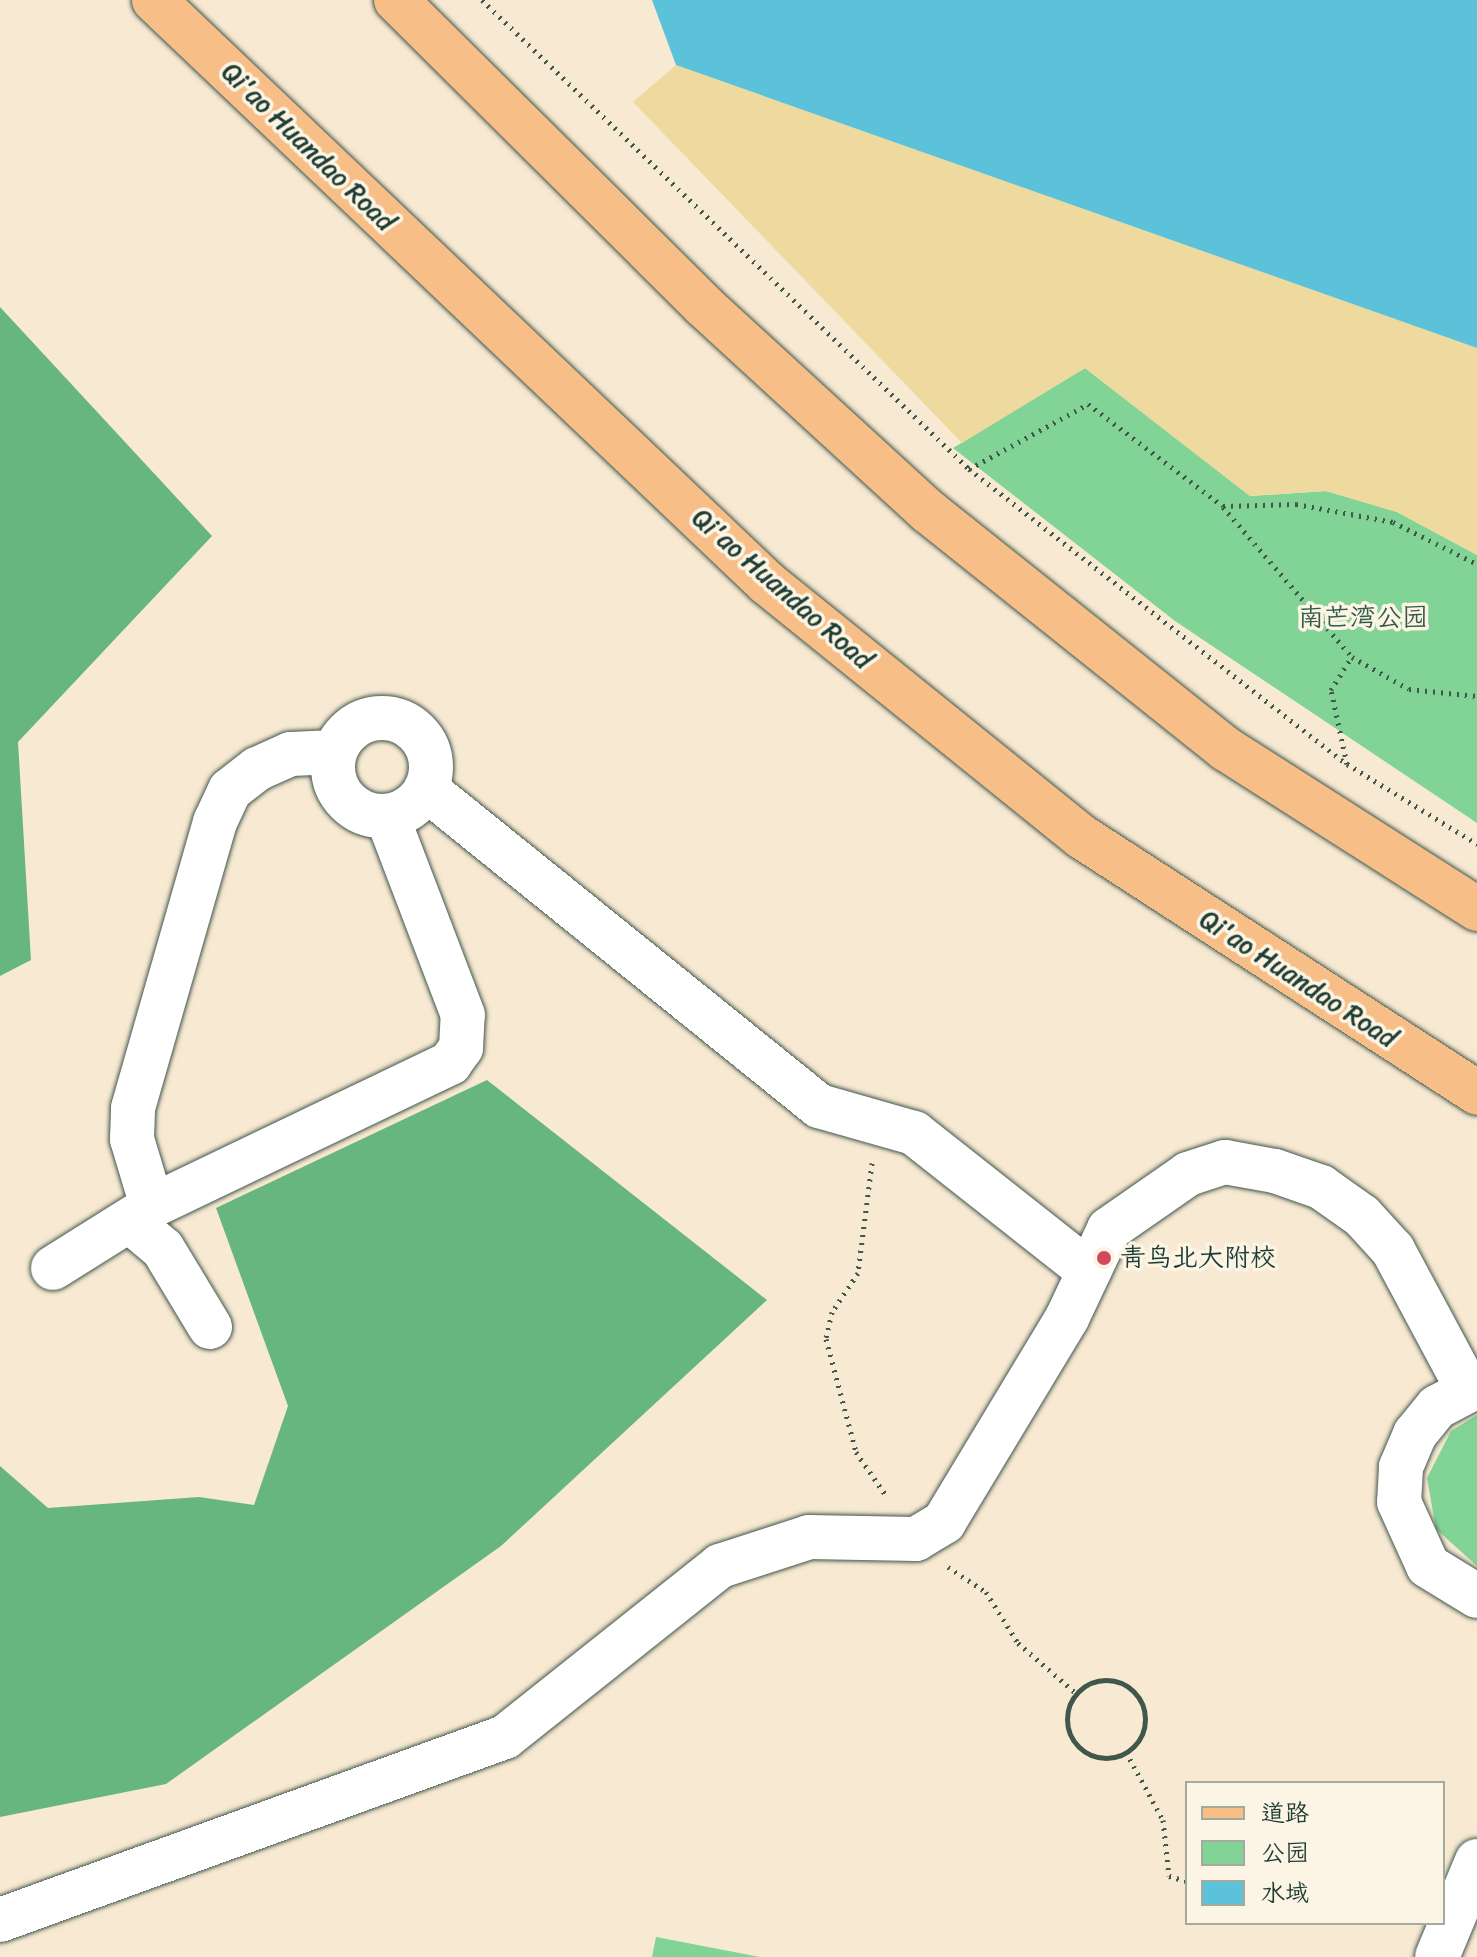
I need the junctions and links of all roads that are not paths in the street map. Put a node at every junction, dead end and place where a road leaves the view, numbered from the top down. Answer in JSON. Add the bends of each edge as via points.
{"nodes":[{"id":1,"x":154,"y":0,"type":"edge"},
{"id":2,"x":396,"y":0,"type":"edge"},
{"id":3,"x":335,"y":752,"type":"junction"},
{"id":4,"x":426,"y":789,"type":"junction"},
{"id":5,"x":387,"y":816,"type":"junction"},
{"id":6,"x":1477,"y":909,"type":"edge"},
{"id":7,"x":1477,"y":1093,"type":"edge"},
{"id":8,"x":142,"y":1215,"type":"junction"},
{"id":9,"x":53,"y":1268,"type":"dead end"},
{"id":10,"x":1089,"y":1271,"type":"junction"},
{"id":11,"x":210,"y":1327,"type":"dead end"},
{"id":12,"x":1472,"y":1387,"type":"edge"},
{"id":13,"x":1477,"y":1596,"type":"edge"},
{"id":14,"x":1477,"y":1861,"type":"edge"},
{"id":15,"x":0,"y":1920,"type":"edge"},
{"id":16,"x":1437,"y":1957,"type":"edge"}],
"edges":[{"from":1,"to":7,"type":"main road","name":"Qi'ao Huandao Road","via":[[767,583],[1082,837]]},
{"from":2,"to":6,"type":"main road","via":[[704,306],[929,512],[1226,749]]},
{"from":3,"to":4,"type":"lane","via":[[355,726],[400,721],[425,742]]},
{"from":3,"to":5,"type":"lane","via":[[344,797]]},
{"from":3,"to":8,"type":"lane","via":[[291,754],[257,769],[230,790],[215,822],[133,1108]]},
{"from":4,"to":5,"type":"lane","via":[[403,812]]},
{"from":4,"to":10,"type":"lane","via":[[819,1106],[914,1133],[954,1159]]},
{"from":5,"to":8,"type":"lane","via":[[463,1015],[461,1048],[450,1063]]},
{"from":8,"to":9,"type":"lane"},
{"from":8,"to":11,"type":"lane"},
{"from":10,"to":12,"type":"lane","via":[[1109,1229],[1188,1174],[1225,1162],[1275,1171],[1321,1187],[1393,1250]]},
{"from":10,"to":15,"type":"lane","via":[[961,1501],[916,1539],[809,1537],[720,1566],[505,1737]]},
{"from":12,"to":13,"type":"lane","via":[[1437,1407],[1415,1434],[1401,1467],[1399,1502],[1428,1566]]},
{"from":14,"to":16,"type":"lane"}]}
